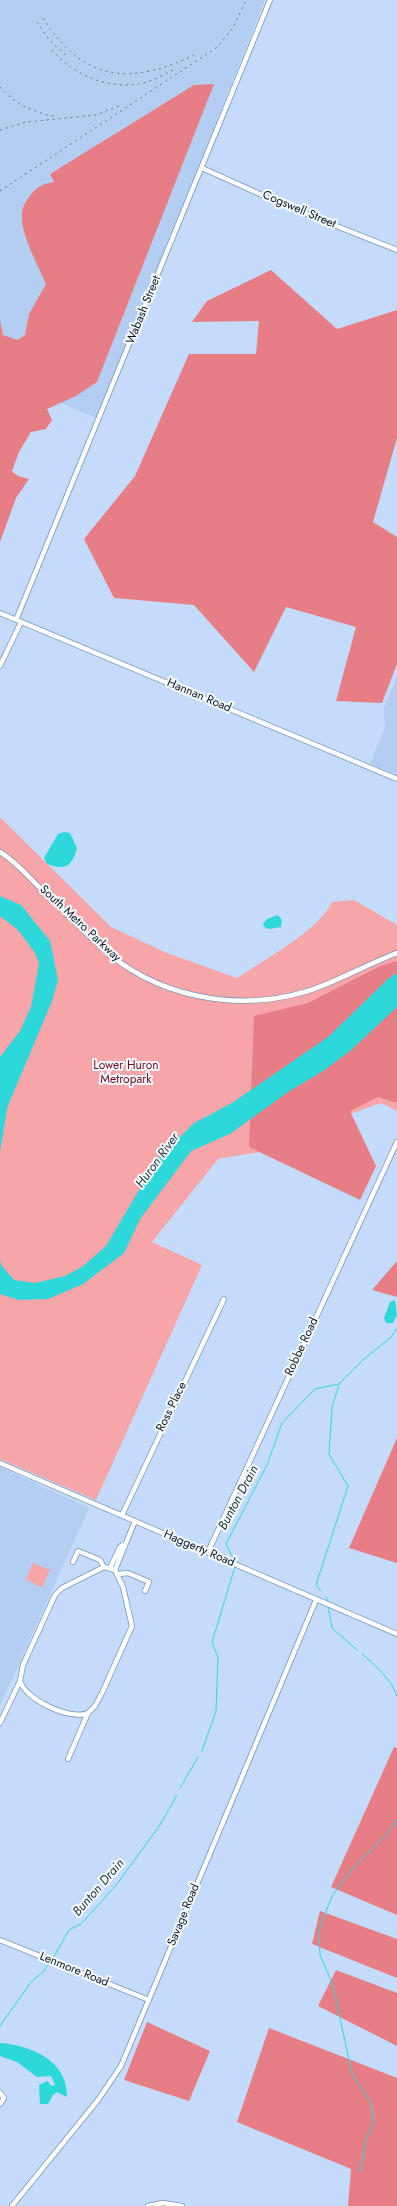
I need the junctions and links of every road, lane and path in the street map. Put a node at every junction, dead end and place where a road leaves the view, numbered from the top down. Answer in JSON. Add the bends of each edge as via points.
{"nodes":[{"id":1,"x":270,"y":0,"type":"edge"},
{"id":2,"x":202,"y":168,"type":"junction"},
{"id":3,"x":397,"y":250,"type":"edge"},
{"id":4,"x":0,"y":613,"type":"edge"},
{"id":5,"x":19,"y":621,"type":"junction"},
{"id":6,"x":0,"y":666,"type":"edge"},
{"id":7,"x":397,"y":779,"type":"edge"},
{"id":8,"x":0,"y":852,"type":"edge"},
{"id":9,"x":397,"y":953,"type":"edge"},
{"id":10,"x":397,"y":1142,"type":"edge"},
{"id":11,"x":224,"y":1299,"type":"dead end"},
{"id":12,"x":0,"y":1463,"type":"edge"},
{"id":13,"x":122,"y":1516,"type":"junction"},
{"id":14,"x":134,"y":1521,"type":"junction"},
{"id":15,"x":208,"y":1552,"type":"junction"},
{"id":16,"x":73,"y":1562,"type":"dead end"},
{"id":17,"x":104,"y":1567,"type":"junction"},
{"id":18,"x":115,"y":1571,"type":"junction"},
{"id":19,"x":145,"y":1591,"type":"dead end"},
{"id":20,"x":316,"y":1600,"type":"junction"},
{"id":21,"x":397,"y":1634,"type":"edge"},
{"id":22,"x":20,"y":1681,"type":"junction"},
{"id":23,"x":88,"y":1713,"type":"junction"},
{"id":24,"x":0,"y":1724,"type":"edge"},
{"id":25,"x":68,"y":1760,"type":"dead end"},
{"id":26,"x":0,"y":1940,"type":"edge"},
{"id":27,"x":149,"y":2000,"type":"junction"},
{"id":28,"x":0,"y":2093,"type":"edge"},
{"id":29,"x":0,"y":2104,"type":"edge"},
{"id":30,"x":16,"y":2201,"type":"junction"},
{"id":31,"x":12,"y":2206,"type":"edge"},
{"id":32,"x":21,"y":2206,"type":"edge"},
{"id":33,"x":148,"y":2206,"type":"edge"},
{"id":34,"x":182,"y":2206,"type":"edge"}],
"edges":[{"from":1,"to":2,"type":"street","name":"Wabash Street"},
{"from":2,"to":3,"type":"street","name":"Cogswell Street","via":[[291,208]]},
{"from":2,"to":5,"type":"street","name":"Wabash Street"},
{"from":4,"to":5,"type":"street","name":"Hannan Road"},
{"from":5,"to":6,"type":"street","name":"Wabash Street"},
{"from":5,"to":7,"type":"street","name":"Hannan Road"},
{"from":8,"to":9,"type":"street","name":"South Metro Parkway","via":[[18,865],[92,939],[118,961],[146,978],[196,996],[244,1001],[294,995]]},
{"from":10,"to":15,"type":"street","name":"Robbe Road"},
{"from":11,"to":13,"type":"street","name":"Ross Place"},
{"from":12,"to":13,"type":"street","name":"Haggerty Road"},
{"from":13,"to":14,"type":"street","name":"Haggerty Road"},
{"from":14,"to":15,"type":"street","name":"Haggerty Road"},
{"from":14,"to":18,"type":"street"},
{"from":15,"to":20,"type":"street","name":"Haggerty Road"},
{"from":16,"to":17,"type":"street","via":[[78,1551],[100,1560]]},
{"from":17,"to":18,"type":"street"},
{"from":17,"to":22,"type":"street","via":[[57,1593],[23,1664]]},
{"from":18,"to":19,"type":"street","via":[[128,1573],[149,1582]]},
{"from":18,"to":23,"type":"street","via":[[132,1626],[102,1693]]},
{"from":20,"to":21,"type":"street","name":"Haggerty Road"},
{"from":20,"to":27,"type":"street","name":"Savage Road"},
{"from":22,"to":23,"type":"street","via":[[29,1696],[49,1706],[72,1715]]},
{"from":22,"to":24,"type":"street"},
{"from":23,"to":25,"type":"street"},
{"from":26,"to":27,"type":"street","name":"Lenmore Road"},
{"from":27,"to":30,"type":"street","name":"Savage Road","via":[[113,2079]]},
{"from":28,"to":29,"type":"street","via":[[4,2098]]},
{"from":30,"to":31,"type":"street","name":"Savage Road"},
{"from":30,"to":32,"type":"street"},
{"from":33,"to":34,"type":"street","via":[[163,2203]]}]}
